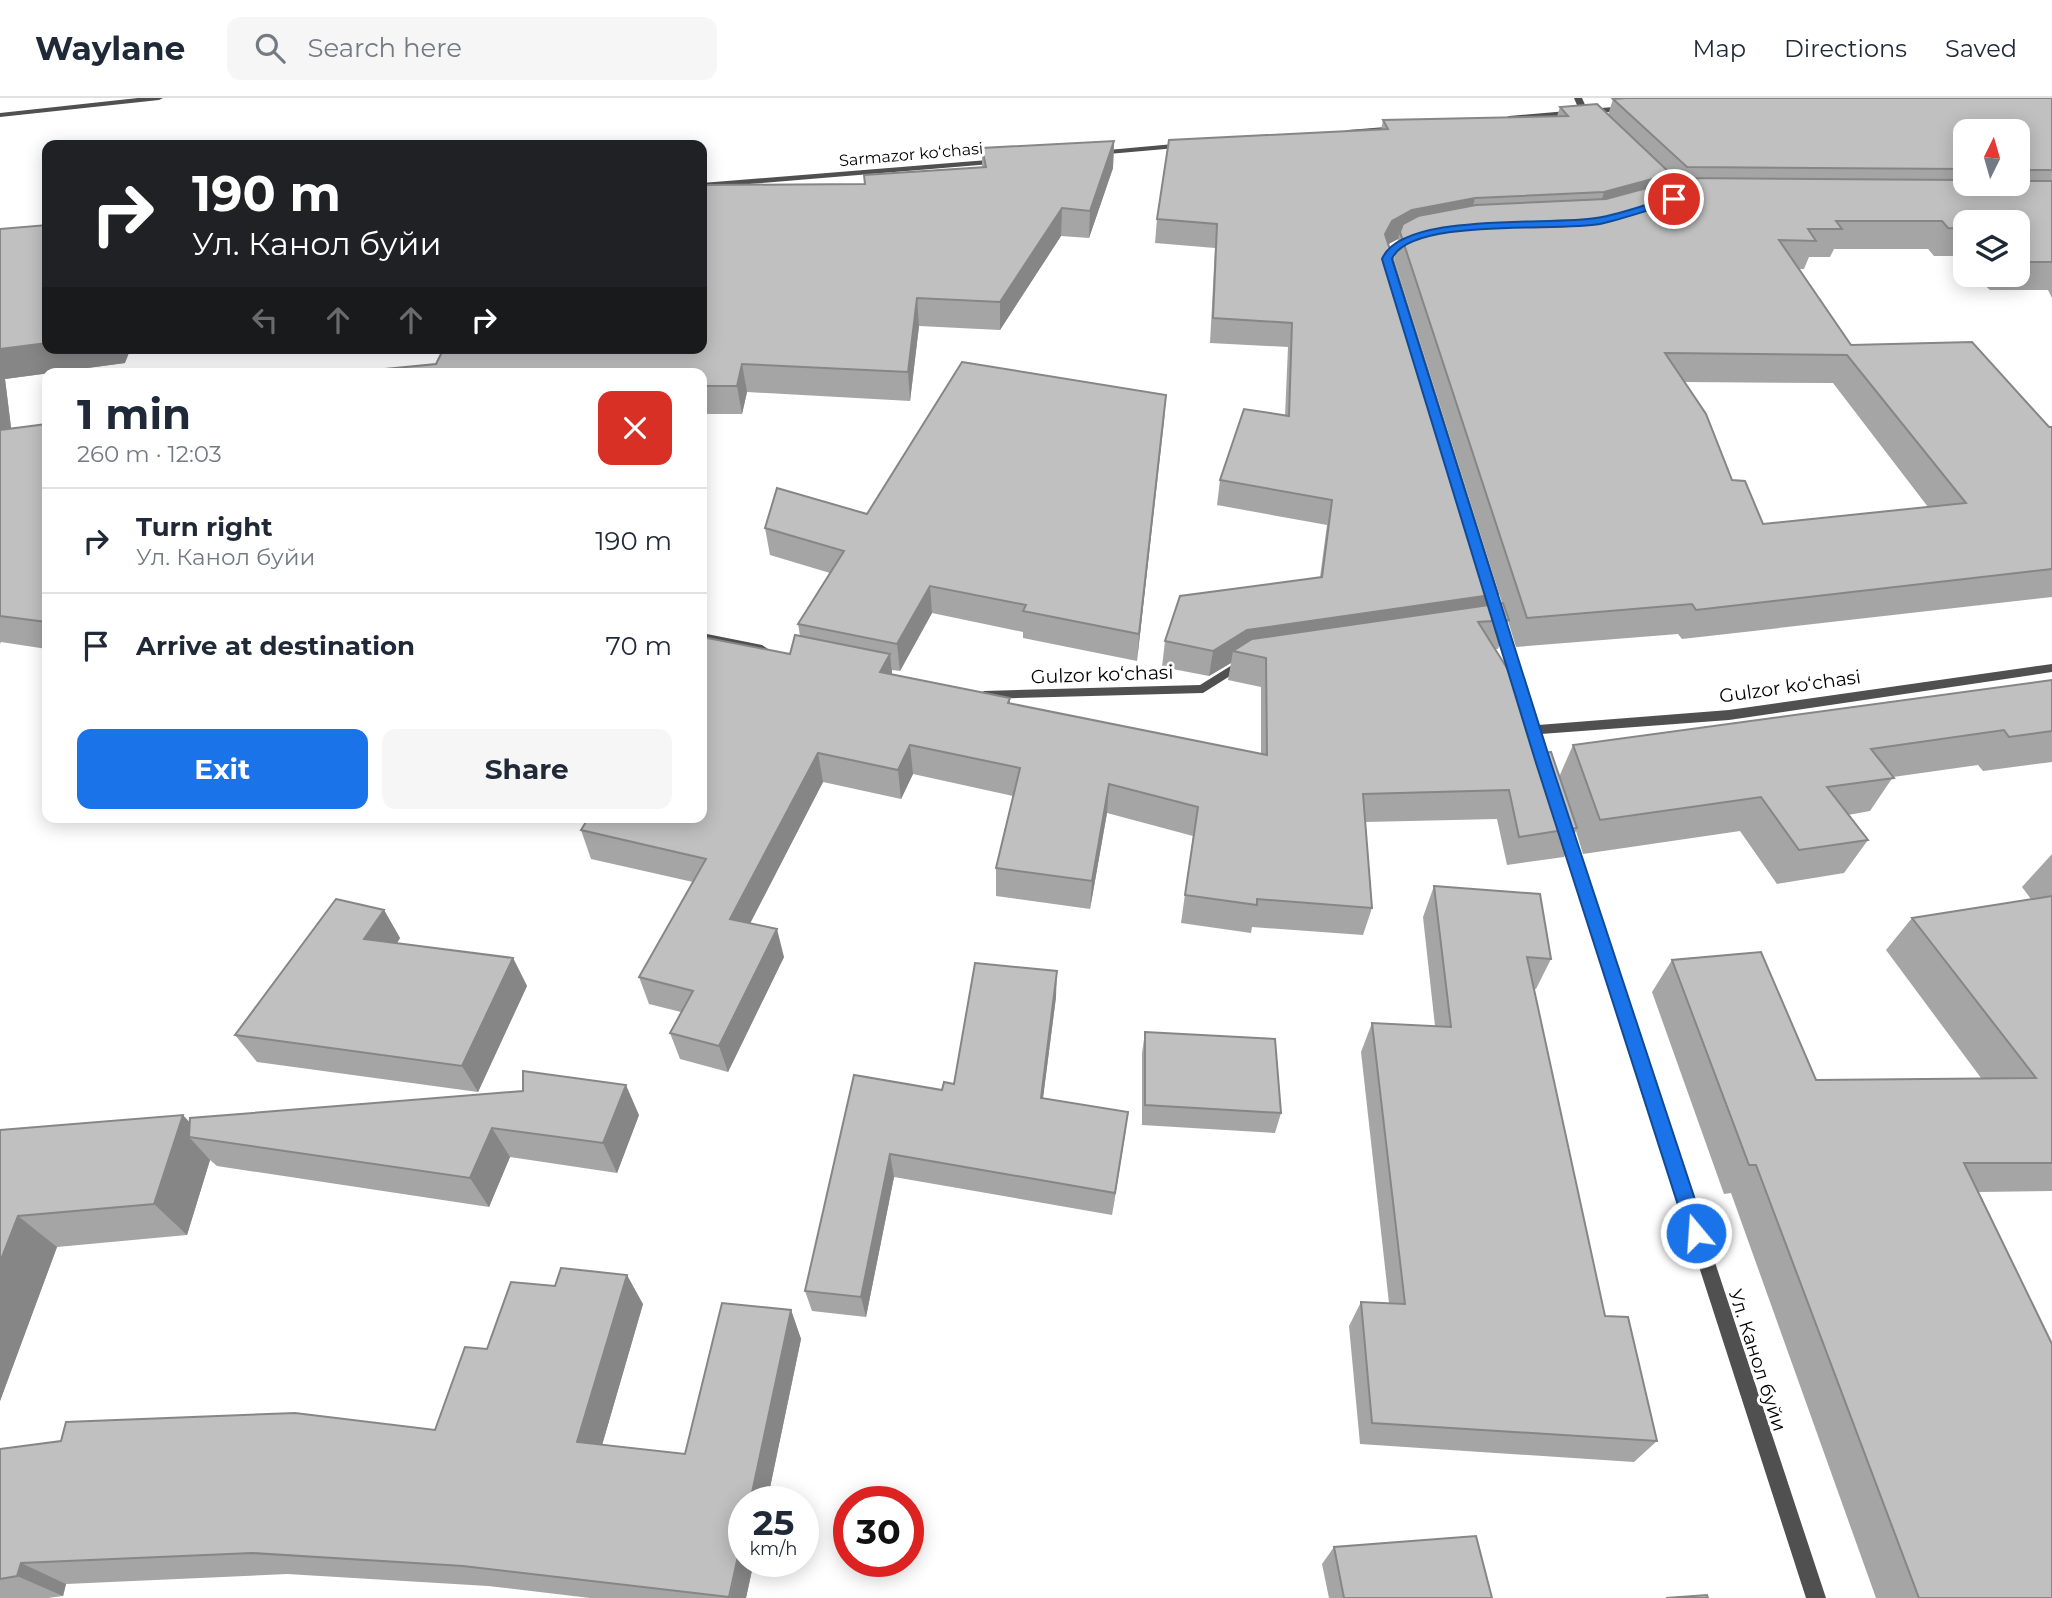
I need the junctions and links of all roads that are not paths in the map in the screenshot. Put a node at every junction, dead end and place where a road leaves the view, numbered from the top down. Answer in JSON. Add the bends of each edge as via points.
{"nodes":[{"id":1,"x":159,"y":98,"type":"edge"},
{"id":2,"x":1578,"y":98,"type":"edge"},
{"id":3,"x":1639,"y":107,"type":"edge"},
{"id":4,"x":1584,"y":112,"type":"junction"},
{"id":5,"x":0,"y":115,"type":"edge"},
{"id":6,"x":1501,"y":119,"type":"edge"},
{"id":7,"x":1594,"y":122,"type":"edge"},
{"id":8,"x":1405,"y":127,"type":"edge"},
{"id":9,"x":1336,"y":133,"type":"edge"},
{"id":10,"x":1198,"y":144,"type":"edge"},
{"id":11,"x":1088,"y":154,"type":"edge"},
{"id":12,"x":1005,"y":161,"type":"edge"},
{"id":13,"x":707,"y":186,"type":"edge"},
{"id":14,"x":1491,"y":598,"type":"edge"},
{"id":15,"x":707,"y":637,"type":"edge"},
{"id":16,"x":781,"y":653,"type":"edge"},
{"id":17,"x":1262,"y":658,"type":"edge"},
{"id":18,"x":2052,"y":668,"type":"edge"},
{"id":19,"x":966,"y":692,"type":"edge"},
{"id":20,"x":1533,"y":730,"type":"junction"},
{"id":21,"x":1552,"y":790,"type":"edge"},
{"id":22,"x":1560,"y":816,"type":"edge"},
{"id":23,"x":1816,"y":1598,"type":"edge"}],
"edges":[{"from":1,"to":5,"type":"street"},
{"from":2,"to":4,"type":"street"},
{"from":3,"to":4,"type":"street"},
{"from":4,"to":6,"type":"street"},
{"from":4,"to":7,"type":"street"},
{"from":8,"to":9,"type":"street"},
{"from":10,"to":11,"type":"street"},
{"from":12,"to":13,"type":"street","name":"Sarmazor koʻchasi"},
{"from":14,"to":20,"type":"street","via":[[1493,625]]},
{"from":15,"to":16,"type":"street"},
{"from":17,"to":19,"type":"street","name":"Gulzor koʻchasi","via":[[1243,662],[1203,689],[992,697]]},
{"from":18,"to":20,"type":"street","name":"Gulzor koʻchasi","via":[[1729,715]]},
{"from":20,"to":21,"type":"street"},
{"from":22,"to":23,"type":"street","name":"Ул. Канол буйи"}]}
